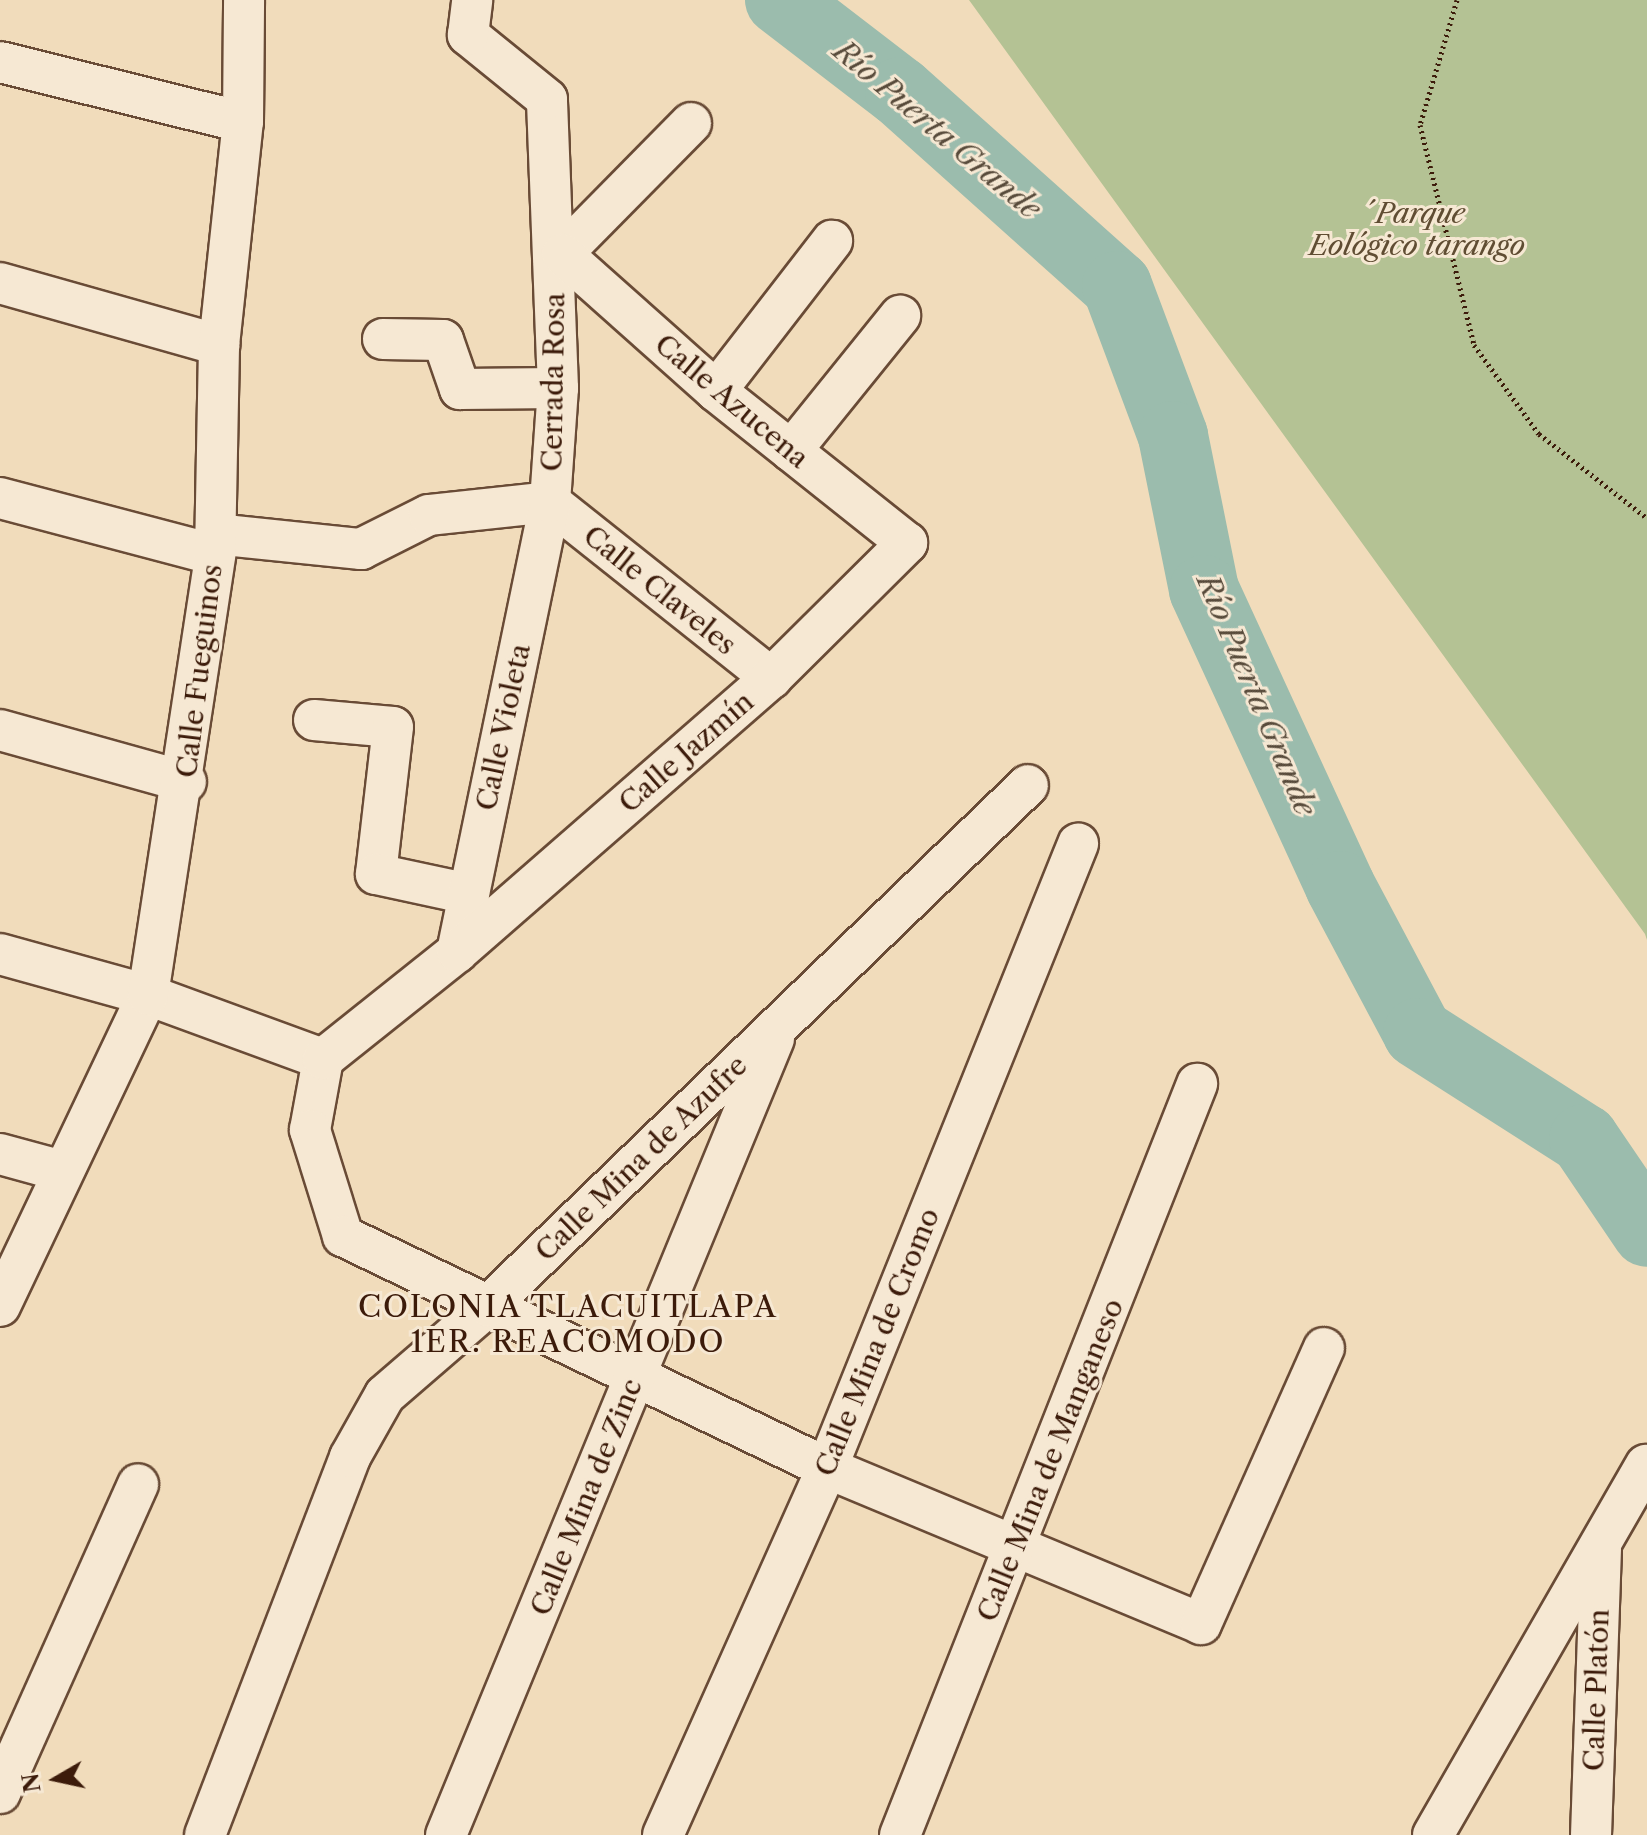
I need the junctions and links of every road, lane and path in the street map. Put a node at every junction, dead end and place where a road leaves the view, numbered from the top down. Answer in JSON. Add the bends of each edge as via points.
{"nodes":[{"id":1,"x":244,"y":0,"type":"edge"},
{"id":2,"x":472,"y":0,"type":"edge"},
{"id":3,"x":1457,"y":0,"type":"edge"},
{"id":4,"x":0,"y":62,"type":"edge"},
{"id":5,"x":243,"y":122,"type":"junction"},
{"id":6,"x":691,"y":123,"type":"dead end"},
{"id":7,"x":832,"y":241,"type":"dead end"},
{"id":8,"x":558,"y":258,"type":"junction"},
{"id":9,"x":0,"y":283,"type":"edge"},
{"id":10,"x":900,"y":316,"type":"dead end"},
{"id":11,"x":383,"y":339,"type":"dead end"},
{"id":12,"x":219,"y":345,"type":"junction"},
{"id":13,"x":558,"y":388,"type":"junction"},
{"id":14,"x":716,"y":391,"type":"junction"},
{"id":15,"x":791,"y":451,"type":"junction"},
{"id":16,"x":0,"y":498,"type":"edge"},
{"id":17,"x":550,"y":502,"type":"junction"},
{"id":18,"x":1647,"y":518,"type":"edge"},
{"id":19,"x":907,"y":543,"type":"joint"},
{"id":20,"x":215,"y":544,"type":"junction"},
{"id":21,"x":771,"y":678,"type":"junction"},
{"id":22,"x":314,"y":720,"type":"dead end"},
{"id":23,"x":0,"y":730,"type":"edge"},
{"id":24,"x":186,"y":782,"type":"junction"},
{"id":25,"x":1028,"y":785,"type":"dead end"},
{"id":26,"x":1078,"y":844,"type":"dead end"},
{"id":27,"x":469,"y":894,"type":"junction"},
{"id":28,"x":457,"y":952,"type":"junction"},
{"id":29,"x":0,"y":954,"type":"edge"},
{"id":30,"x":148,"y":995,"type":"junction"},
{"id":31,"x":780,"y":1025,"type":"junction"},
{"id":32,"x":323,"y":1059,"type":"junction"},
{"id":33,"x":1197,"y":1084,"type":"dead end"},
{"id":34,"x":0,"y":1154,"type":"edge"},
{"id":35,"x":62,"y":1171,"type":"junction"},
{"id":36,"x":0,"y":1306,"type":"edge"},
{"id":37,"x":488,"y":1306,"type":"junction"},
{"id":38,"x":1324,"y":1348,"type":"dead end"},
{"id":39,"x":636,"y":1375,"type":"junction"},
{"id":40,"x":1646,"y":1465,"type":"edge"},
{"id":41,"x":827,"y":1468,"type":"junction"},
{"id":42,"x":138,"y":1484,"type":"dead end"},
{"id":43,"x":1601,"y":1545,"type":"junction"},
{"id":44,"x":1016,"y":1547,"type":"junction"},
{"id":45,"x":0,"y":1793,"type":"edge"},
{"id":46,"x":205,"y":1835,"type":"edge"},
{"id":47,"x":446,"y":1835,"type":"edge"},
{"id":48,"x":663,"y":1835,"type":"edge"},
{"id":49,"x":900,"y":1835,"type":"edge"},
{"id":50,"x":1433,"y":1835,"type":"edge"},
{"id":51,"x":1591,"y":1835,"type":"edge"}],
"edges":[{"from":1,"to":5,"type":"street","name":"Calle Fueguinos"},
{"from":2,"to":8,"type":"street","name":"Cerrada Rosa","via":[[468,35],[547,99]]},
{"from":3,"to":18,"type":"path","via":[[1420,125],[1474,345],[1539,434]]},
{"from":4,"to":5,"type":"street"},
{"from":5,"to":12,"type":"street","name":"Calle Fueguinos"},
{"from":6,"to":8,"type":"street"},
{"from":7,"to":14,"type":"street"},
{"from":8,"to":13,"type":"street","name":"Cerrada Rosa"},
{"from":8,"to":14,"type":"street","name":"Calle Azucena"},
{"from":9,"to":12,"type":"street"},
{"from":10,"to":15,"type":"street"},
{"from":11,"to":13,"type":"street","via":[[443,340],[460,389]]},
{"from":12,"to":20,"type":"street","name":"Calle Fueguinos"},
{"from":13,"to":17,"type":"street","name":"Cerrada Rosa"},
{"from":14,"to":15,"type":"street","name":"Calle Azucena"},
{"from":15,"to":19,"type":"street","name":"Calle Azucena"},
{"from":16,"to":20,"type":"street"},
{"from":17,"to":20,"type":"street","via":[[429,515],[361,549]]},
{"from":17,"to":21,"type":"street","name":"Calle Claveles"},
{"from":17,"to":27,"type":"street","name":"Calle Violeta"},
{"from":19,"to":21,"type":"street","name":"Calle Jazmín"},
{"from":20,"to":24,"type":"street","name":"Calle Fueguinos"},
{"from":21,"to":28,"type":"street","name":"Calle Jazmín"},
{"from":22,"to":27,"type":"street","via":[[393,727],[376,874]]},
{"from":23,"to":24,"type":"street"},
{"from":24,"to":30,"type":"street","name":"Calle Fueguinos"},
{"from":25,"to":31,"type":"street","name":"Calle Mina de Azufre"},
{"from":26,"to":41,"type":"street","name":"Calle Mina de Cromo"},
{"from":27,"to":28,"type":"street","name":"Calle Violeta"},
{"from":28,"to":32,"type":"street","name":"Calle Jazmín"},
{"from":29,"to":30,"type":"street"},
{"from":30,"to":32,"type":"street"},
{"from":30,"to":35,"type":"street","name":"Calle Fueguinos"},
{"from":31,"to":37,"type":"street","name":"Calle Mina de Azufre"},
{"from":31,"to":39,"type":"street","name":"Calle Mina de Zinc"},
{"from":32,"to":37,"type":"street","via":[[310,1130],[343,1236]]},
{"from":33,"to":44,"type":"street","name":"Calle Mina de Manganeso"},
{"from":34,"to":35,"type":"street"},
{"from":35,"to":36,"type":"street","name":"Calle Fueguinos"},
{"from":37,"to":39,"type":"street"},
{"from":37,"to":46,"type":"street","name":"Calle Mina de Azufre","via":[[385,1395],[350,1457]]},
{"from":38,"to":44,"type":"street","via":[[1201,1624]]},
{"from":39,"to":41,"type":"street"},
{"from":39,"to":47,"type":"street","name":"Calle Mina de Zinc"},
{"from":40,"to":43,"type":"street"},
{"from":41,"to":44,"type":"street"},
{"from":41,"to":48,"type":"street","name":"Calle Mina de Cromo"},
{"from":42,"to":45,"type":"street"},
{"from":43,"to":50,"type":"street"},
{"from":43,"to":51,"type":"street","name":"Calle Platón"},
{"from":44,"to":49,"type":"street","name":"Calle Mina de Manganeso"}]}
